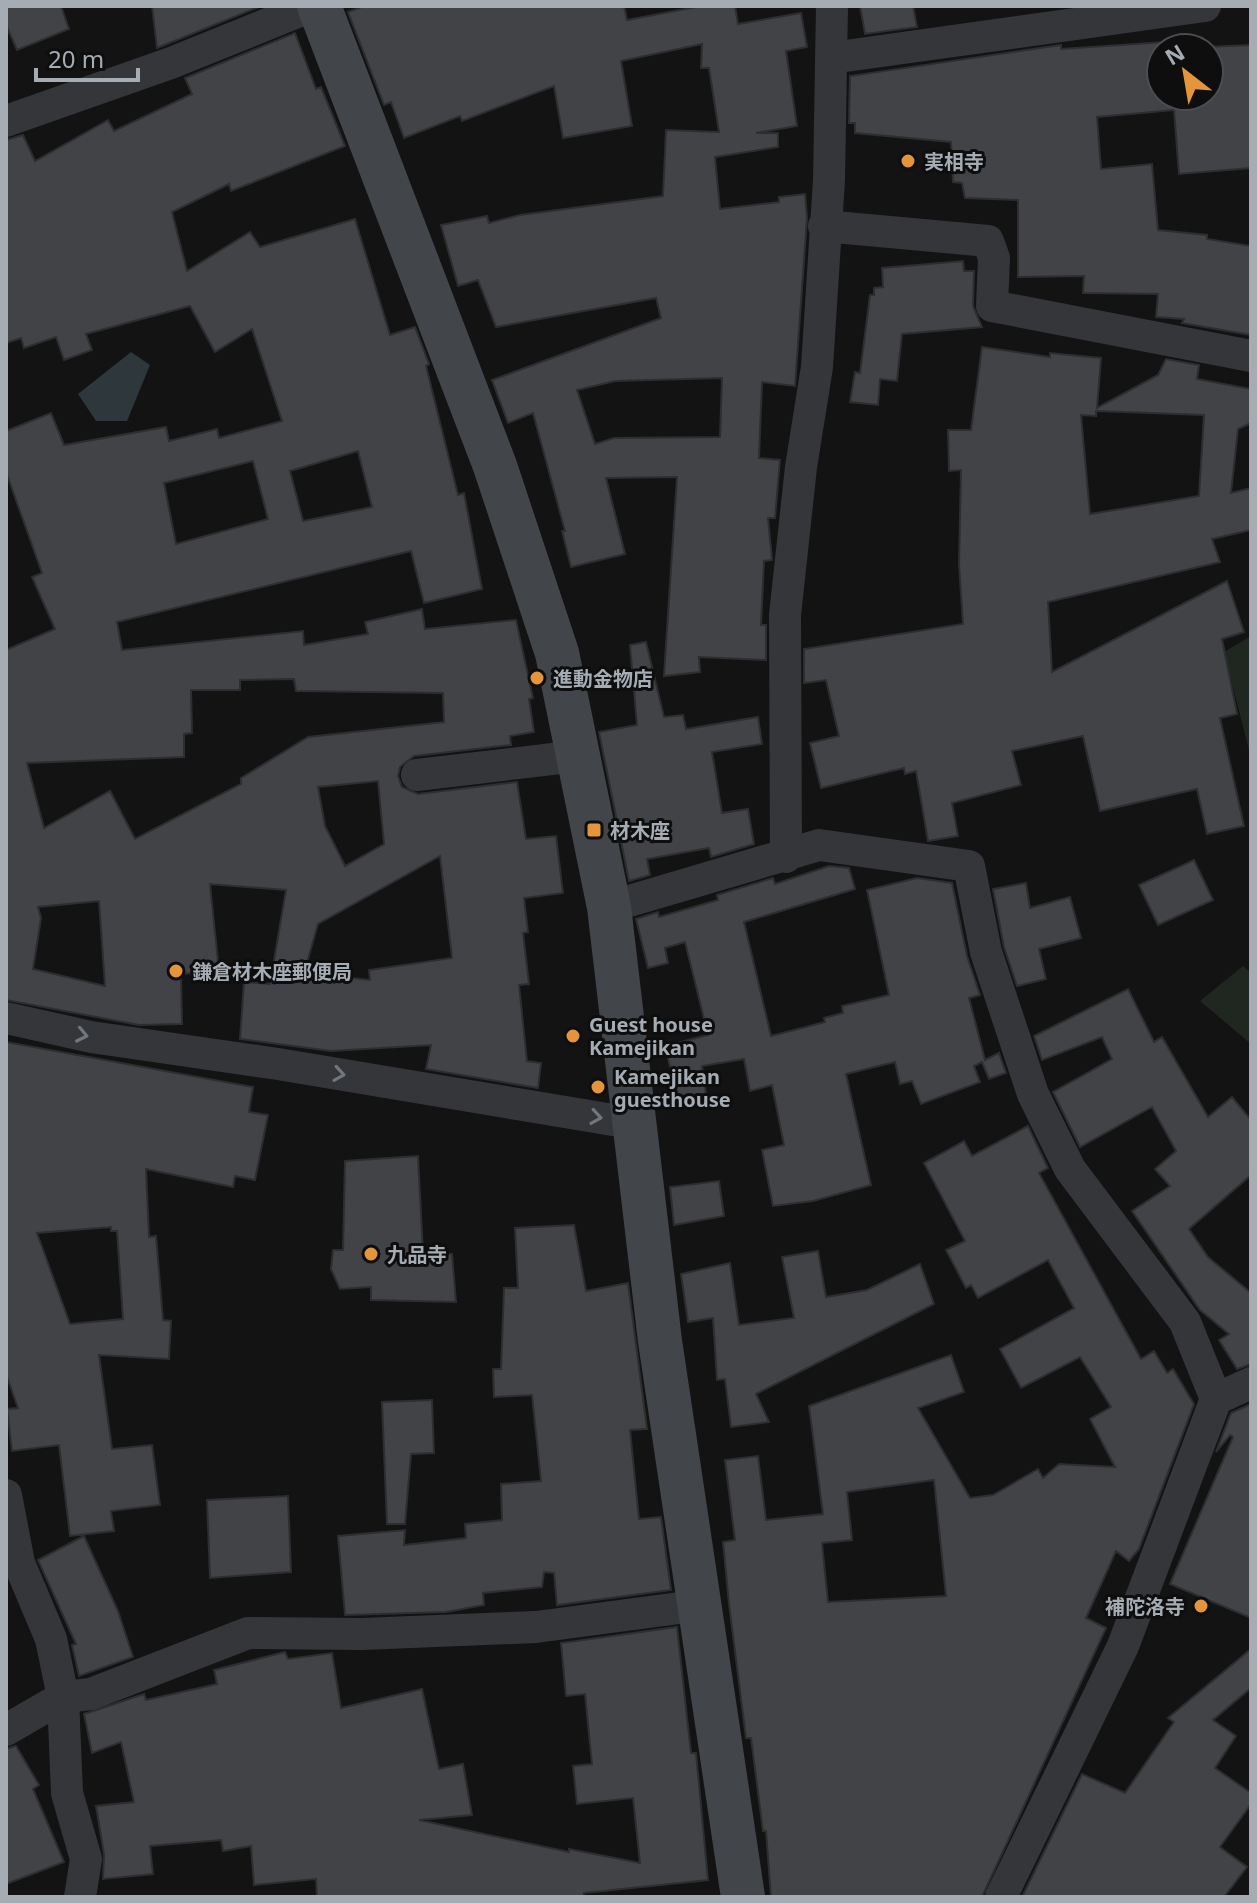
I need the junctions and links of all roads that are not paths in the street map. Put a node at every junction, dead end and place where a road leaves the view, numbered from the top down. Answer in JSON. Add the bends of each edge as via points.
{"nodes":[{"id":1,"x":312,"y":6,"type":"edge"},
{"id":2,"x":319,"y":6,"type":"edge"},
{"id":3,"x":832,"y":6,"type":"edge"},
{"id":4,"x":1205,"y":6,"type":"edge"},
{"id":5,"x":831,"y":58,"type":"junction"},
{"id":6,"x":6,"y":121,"type":"edge"},
{"id":7,"x":824,"y":226,"type":"junction"},
{"id":8,"x":1251,"y":356,"type":"edge"},
{"id":9,"x":578,"y":756,"type":"junction"},
{"id":10,"x":417,"y":775,"type":"dead end"},
{"id":11,"x":786,"y":857,"type":"junction"},
{"id":12,"x":609,"y":907,"type":"junction"},
{"id":13,"x":6,"y":1018,"type":"edge"},
{"id":14,"x":637,"y":1124,"type":"junction"},
{"id":15,"x":1251,"y":1383,"type":"edge"},
{"id":16,"x":1216,"y":1399,"type":"junction"},
{"id":17,"x":6,"y":1495,"type":"edge"},
{"id":18,"x":702,"y":1605,"type":"junction"},
{"id":19,"x":63,"y":1697,"type":"junction"},
{"id":20,"x":6,"y":1730,"type":"edge"},
{"id":21,"x":80,"y":1897,"type":"edge"},
{"id":22,"x":743,"y":1897,"type":"edge"},
{"id":23,"x":1001,"y":1897,"type":"edge"}],
"edges":[{"from":1,"to":6,"type":"street"},
{"from":2,"to":9,"type":"street","via":[[532,570],[557,653]]},
{"from":3,"to":5,"type":"street"},
{"from":4,"to":5,"type":"street"},
{"from":5,"to":7,"type":"street"},
{"from":7,"to":8,"type":"street","via":[[988,241],[994,258],[992,306]]},
{"from":7,"to":11,"type":"street","via":[[817,367],[785,615]]},
{"from":9,"to":10,"type":"street"},
{"from":9,"to":12,"type":"street"},
{"from":11,"to":12,"type":"street"},
{"from":11,"to":16,"type":"street","via":[[819,845],[969,866],[986,952],[1033,1094],[1070,1169],[1185,1322]]},
{"from":12,"to":14,"type":"street"},
{"from":13,"to":14,"type":"street","one_way":true,"via":[[91,1037]]},
{"from":14,"to":18,"type":"street","via":[[660,1341]]},
{"from":15,"to":16,"type":"street"},
{"from":16,"to":23,"type":"street","via":[[1123,1646]]},
{"from":17,"to":19,"type":"street","via":[[19,1563],[51,1639]]},
{"from":18,"to":19,"type":"street","via":[[536,1627],[248,1633],[91,1694]]},
{"from":18,"to":22,"type":"street"},
{"from":19,"to":20,"type":"street"},
{"from":19,"to":21,"type":"street","via":[[67,1793],[86,1859]]}]}
